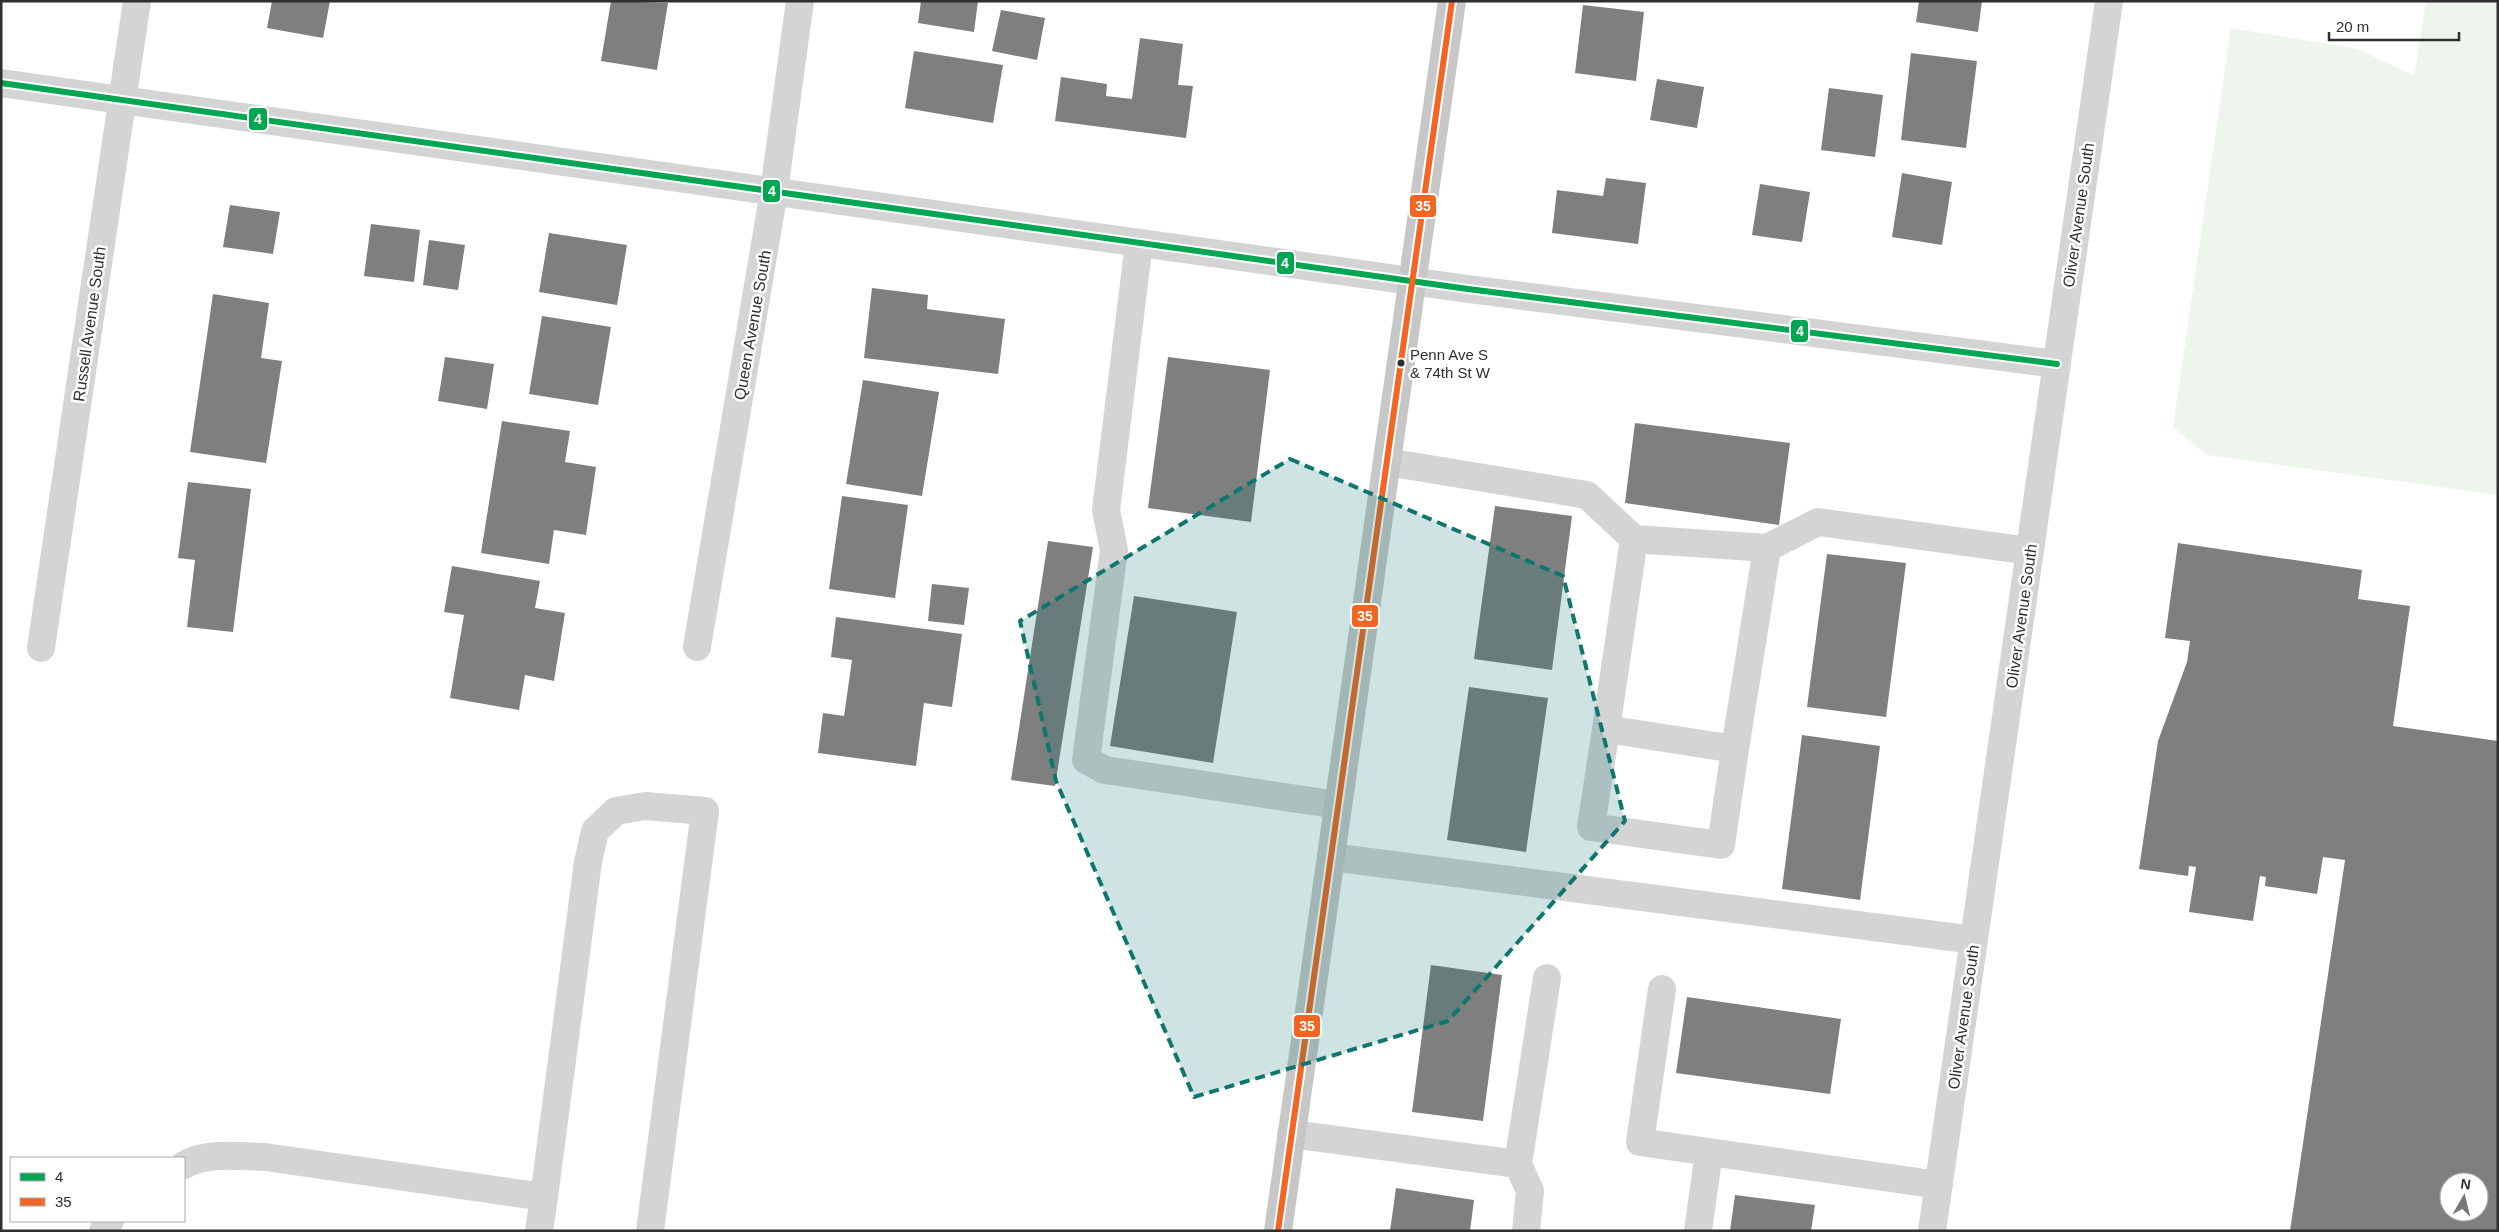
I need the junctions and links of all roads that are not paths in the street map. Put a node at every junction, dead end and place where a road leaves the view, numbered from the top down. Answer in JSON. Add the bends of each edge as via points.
{"nodes":[{"id":1,"x":136,"y":1,"type":"edge"},
{"id":2,"x":800,"y":1,"type":"edge"},
{"id":3,"x":1452,"y":1,"type":"edge"},
{"id":4,"x":2109,"y":1,"type":"edge"},
{"id":5,"x":1,"y":83,"type":"edge"},
{"id":6,"x":122,"y":100,"type":"junction"},
{"id":7,"x":774,"y":191,"type":"junction"},
{"id":8,"x":1139,"y":243,"type":"junction"},
{"id":9,"x":1412,"y":281,"type":"junction"},
{"id":10,"x":2057,"y":364,"type":"junction"},
{"id":11,"x":1387,"y":462,"type":"junction"},
{"id":12,"x":1634,"y":539,"type":"junction"},
{"id":13,"x":1766,"y":548,"type":"junction"},
{"id":14,"x":2030,"y":551,"type":"junction"},
{"id":15,"x":697,"y":647,"type":"dead end"},
{"id":16,"x":41,"y":648,"type":"dead end"},
{"id":17,"x":1606,"y":729,"type":"junction"},
{"id":18,"x":1735,"y":748,"type":"junction"},
{"id":19,"x":1338,"y":805,"type":"junction"},
{"id":20,"x":1330,"y":857,"type":"junction"},
{"id":21,"x":1974,"y":940,"type":"junction"},
{"id":22,"x":1547,"y":978,"type":"dead end"},
{"id":23,"x":1662,"y":989,"type":"dead end"},
{"id":24,"x":1291,"y":1134,"type":"junction"},
{"id":25,"x":1709,"y":1152,"type":"junction"},
{"id":26,"x":185,"y":1164,"type":"edge"},
{"id":27,"x":1518,"y":1164,"type":"junction"},
{"id":28,"x":1939,"y":1185,"type":"junction"},
{"id":29,"x":544,"y":1197,"type":"junction"},
{"id":30,"x":539,"y":1231,"type":"edge"},
{"id":31,"x":650,"y":1231,"type":"edge"},
{"id":32,"x":1278,"y":1231,"type":"edge"},
{"id":33,"x":1526,"y":1231,"type":"edge"},
{"id":34,"x":1698,"y":1231,"type":"edge"},
{"id":35,"x":1932,"y":1231,"type":"edge"}],
"edges":[{"from":1,"to":6,"type":"street","name":"Russell Avenue South"},
{"from":2,"to":7,"type":"street","name":"Queen Avenue South"},
{"from":3,"to":9,"type":"main road"},
{"from":4,"to":10,"type":"street","name":"Oliver Avenue South"},
{"from":5,"to":6,"type":"street"},
{"from":6,"to":7,"type":"street"},
{"from":6,"to":16,"type":"street","name":"Russell Avenue South"},
{"from":7,"to":8,"type":"street"},
{"from":7,"to":15,"type":"street","name":"Queen Avenue South"},
{"from":8,"to":9,"type":"street"},
{"from":8,"to":19,"type":"street","via":[[1106,510],[1114,550],[1086,760],[1105,770]]},
{"from":9,"to":10,"type":"street"},
{"from":9,"to":11,"type":"main road"},
{"from":10,"to":14,"type":"street","name":"Oliver Avenue South"},
{"from":11,"to":12,"type":"street","via":[[1587,495]]},
{"from":11,"to":19,"type":"main road"},
{"from":12,"to":13,"type":"street"},
{"from":12,"to":17,"type":"street"},
{"from":13,"to":14,"type":"street","via":[[1818,522]]},
{"from":13,"to":18,"type":"street"},
{"from":14,"to":21,"type":"street","name":"Oliver Avenue South"},
{"from":17,"to":18,"type":"street"},
{"from":17,"to":18,"type":"street","via":[[1592,827],[1721,845]]},
{"from":19,"to":20,"type":"main road"},
{"from":20,"to":21,"type":"street"},
{"from":20,"to":24,"type":"main road"},
{"from":21,"to":28,"type":"street","name":"Oliver Avenue South"},
{"from":22,"to":27,"type":"street"},
{"from":23,"to":25,"type":"street","via":[[1640,1142]]},
{"from":24,"to":27,"type":"street"},
{"from":24,"to":32,"type":"main road"},
{"from":25,"to":28,"type":"street"},
{"from":25,"to":34,"type":"street"},
{"from":26,"to":29,"type":"street","via":[[220,1156],[265,1157]]},
{"from":27,"to":33,"type":"street","via":[[1530,1191]]},
{"from":28,"to":35,"type":"street","name":"Oliver Avenue South"},
{"from":29,"to":30,"type":"street"},
{"from":29,"to":31,"type":"street","via":[[588,862],[595,831],[616,811],[646,806],[706,811]]}]}
